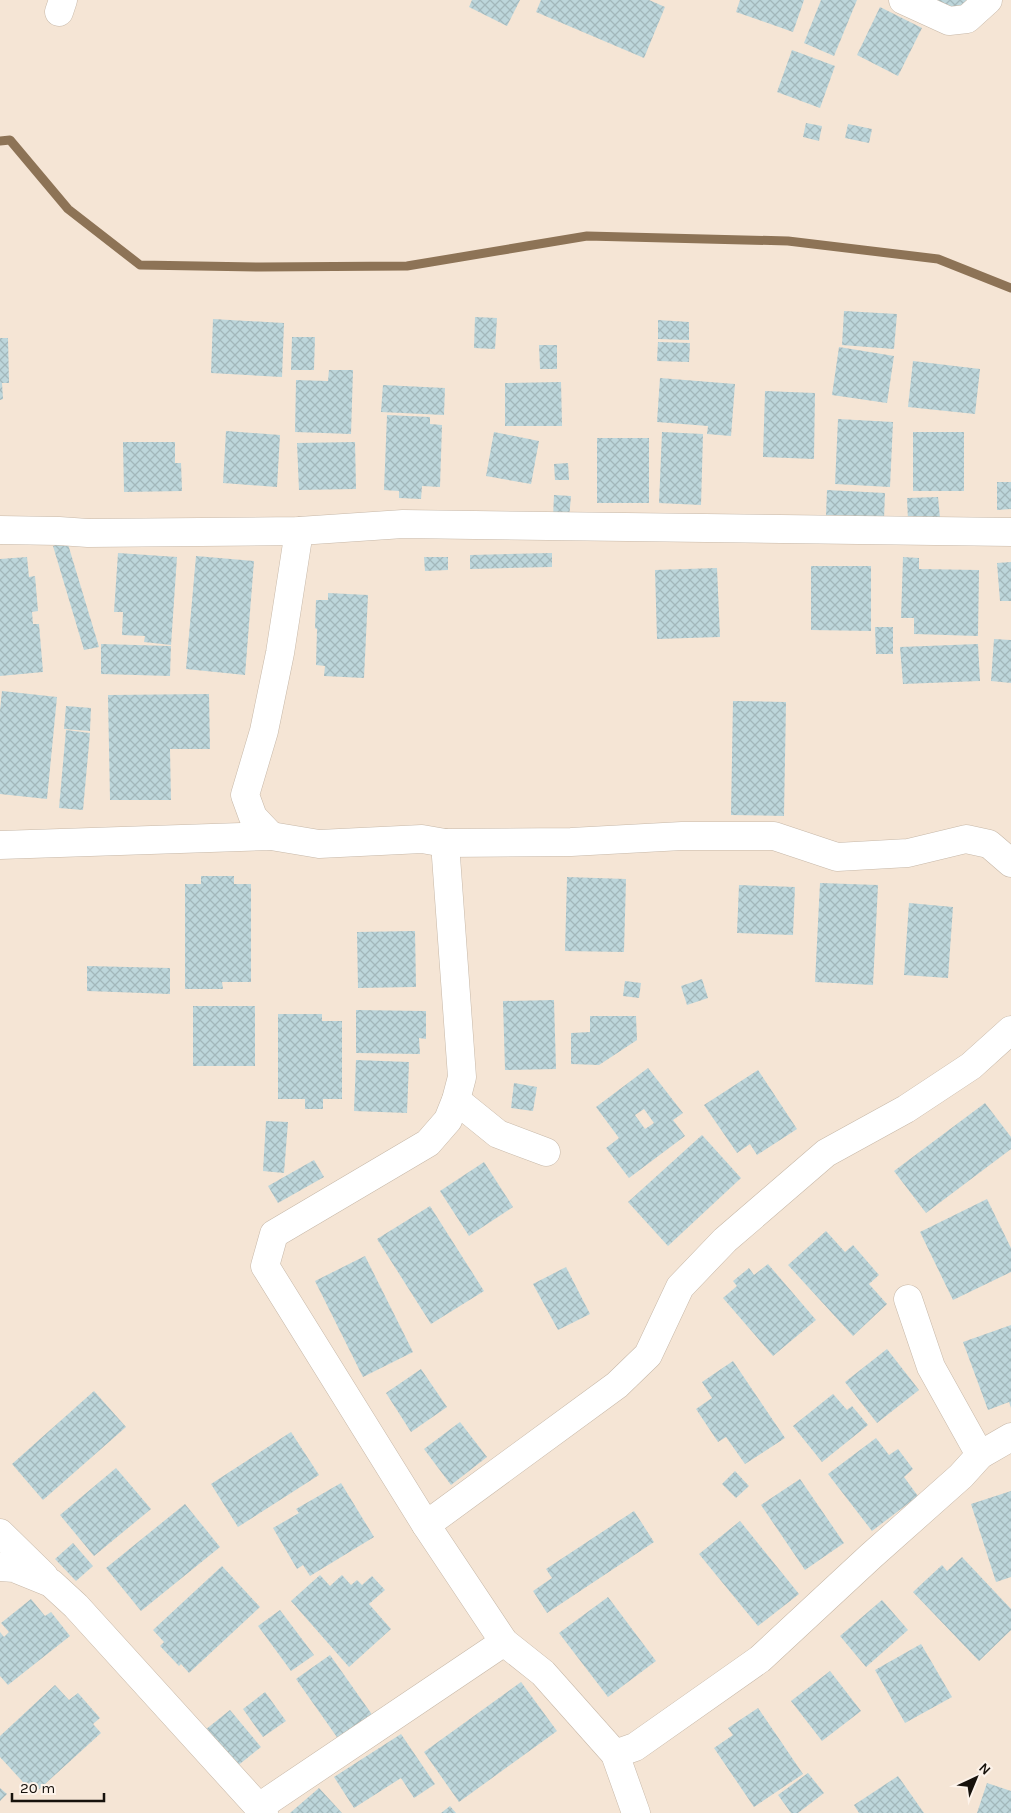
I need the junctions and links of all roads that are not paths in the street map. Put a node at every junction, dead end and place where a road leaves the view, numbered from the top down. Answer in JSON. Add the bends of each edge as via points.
{"nodes":[{"id":1,"x":903,"y":0,"type":"edge"},
{"id":2,"x":988,"y":0,"type":"edge"},
{"id":3,"x":0,"y":530,"type":"edge"},
{"id":4,"x":299,"y":532,"type":"junction"},
{"id":5,"x":1011,"y":532,"type":"edge"},
{"id":6,"x":271,"y":836,"type":"junction"},
{"id":7,"x":445,"y":843,"type":"junction"},
{"id":8,"x":0,"y":845,"type":"edge"},
{"id":9,"x":1011,"y":863,"type":"edge"},
{"id":10,"x":1011,"y":1030,"type":"edge"},
{"id":11,"x":456,"y":1100,"type":"junction"},
{"id":12,"x":546,"y":1152,"type":"dead end"},
{"id":13,"x":908,"y":1299,"type":"dead end"},
{"id":14,"x":1011,"y":1437,"type":"edge"},
{"id":15,"x":980,"y":1455,"type":"junction"},
{"id":16,"x":426,"y":1524,"type":"junction"},
{"id":17,"x":0,"y":1533,"type":"edge"},
{"id":18,"x":0,"y":1567,"type":"edge"},
{"id":19,"x":51,"y":1583,"type":"junction"},
{"id":20,"x":504,"y":1642,"type":"junction"},
{"id":21,"x":615,"y":1754,"type":"junction"},
{"id":22,"x":262,"y":1810,"type":"edge"},
{"id":23,"x":636,"y":1813,"type":"edge"}],
"edges":[{"from":1,"to":2,"type":"street","via":[[949,21],[967,18]]},
{"from":3,"to":4,"type":"street"},
{"from":4,"to":5,"type":"street","via":[[403,524]]},
{"from":4,"to":6,"type":"street","via":[[264,731],[245,795],[252,817]]},
{"from":6,"to":7,"type":"street","via":[[319,844],[422,839]]},
{"from":6,"to":8,"type":"street"},
{"from":7,"to":9,"type":"street","via":[[774,836],[837,857],[908,853],[966,839],[989,844]]},
{"from":7,"to":11,"type":"street","via":[[462,1077]]},
{"from":10,"to":16,"type":"street","via":[[971,1066],[906,1109],[826,1153],[725,1240],[680,1287],[648,1355],[617,1385]]},
{"from":11,"to":12,"type":"street","via":[[498,1134]]},
{"from":11,"to":16,"type":"street","via":[[448,1120],[428,1143],[274,1234],[265,1266]]},
{"from":13,"to":15,"type":"street","via":[[931,1368]]},
{"from":14,"to":15,"type":"street"},
{"from":15,"to":21,"type":"street","via":[[760,1659],[635,1747]]},
{"from":16,"to":20,"type":"street"},
{"from":17,"to":19,"type":"street"},
{"from":18,"to":19,"type":"street","via":[[14,1568]]},
{"from":19,"to":22,"type":"street","via":[[76,1606]]},
{"from":20,"to":21,"type":"street","via":[[543,1674]]},
{"from":20,"to":22,"type":"street"},
{"from":21,"to":23,"type":"street"}]}
